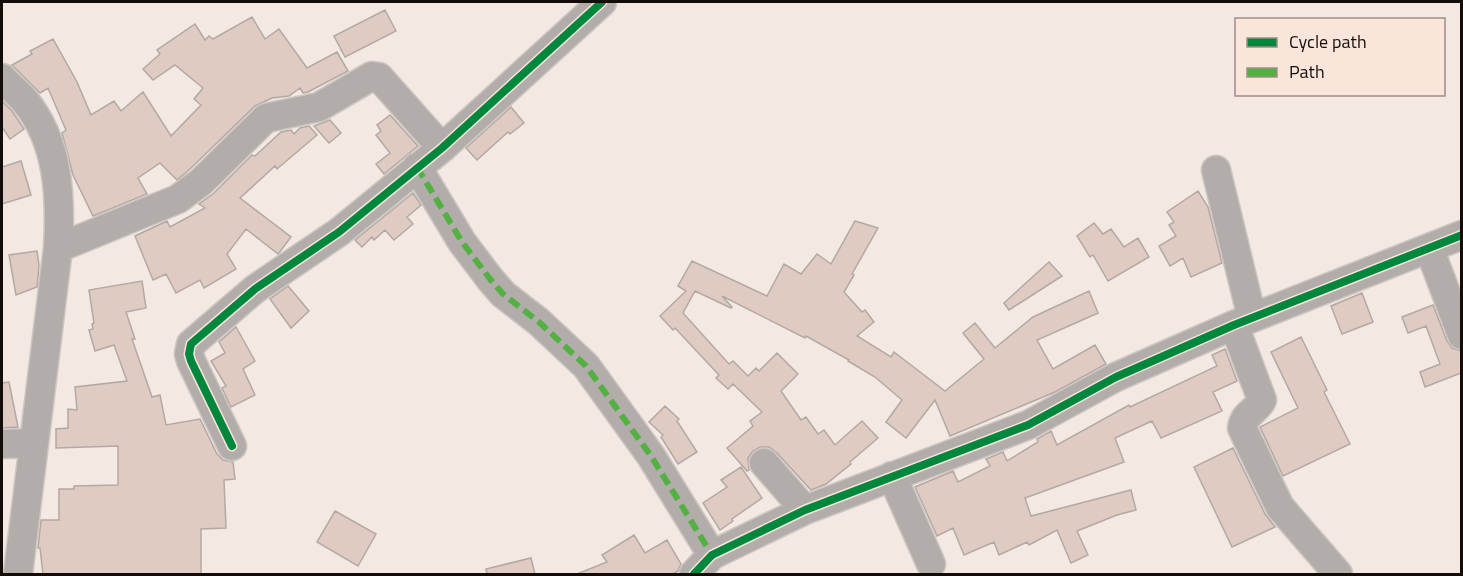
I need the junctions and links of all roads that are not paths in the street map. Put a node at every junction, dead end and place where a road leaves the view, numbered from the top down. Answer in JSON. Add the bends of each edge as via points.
{"nodes":[{"id":1,"x":602,"y":2,"type":"edge"},
{"id":2,"x":2,"y":78,"type":"edge"},
{"id":3,"x":442,"y":148,"type":"junction"},
{"id":4,"x":417,"y":167,"type":"junction"},
{"id":5,"x":1216,"y":170,"type":"dead end"},
{"id":6,"x":1461,"y":235,"type":"edge"},
{"id":7,"x":58,"y":248,"type":"junction"},
{"id":8,"x":1429,"y":248,"type":"junction"},
{"id":9,"x":1243,"y":322,"type":"junction"},
{"id":10,"x":1461,"y":335,"type":"edge"},
{"id":11,"x":33,"y":443,"type":"junction"},
{"id":12,"x":2,"y":444,"type":"edge"},
{"id":13,"x":232,"y":446,"type":"dead end"},
{"id":14,"x":764,"y":463,"type":"dead end"},
{"id":15,"x":892,"y":476,"type":"junction"},
{"id":16,"x":805,"y":510,"type":"junction"},
{"id":17,"x":931,"y":564,"type":"dead end"},
{"id":18,"x":703,"y":565,"type":"edge"},
{"id":19,"x":18,"y":574,"type":"edge"},
{"id":20,"x":1338,"y":574,"type":"edge"}],
"edges":[{"from":1,"to":3,"type":"street"},
{"from":2,"to":7,"type":"street","via":[[39,122],[52,153],[58,182]]},
{"from":3,"to":4,"type":"street"},
{"from":3,"to":7,"type":"street","via":[[379,77],[372,76],[319,107],[266,118],[178,200]]},
{"from":4,"to":13,"type":"street","via":[[339,231],[255,290],[191,344],[191,361]]},
{"from":4,"to":18,"type":"street","via":[[462,242],[490,279],[586,366],[651,456]]},
{"from":5,"to":9,"type":"street"},
{"from":6,"to":8,"type":"street"},
{"from":7,"to":11,"type":"street"},
{"from":8,"to":9,"type":"street"},
{"from":8,"to":10,"type":"street"},
{"from":9,"to":15,"type":"street","via":[[1116,377],[1028,425]]},
{"from":9,"to":20,"type":"street","via":[[1262,400],[1245,416],[1242,428],[1280,507]]},
{"from":11,"to":12,"type":"street"},
{"from":11,"to":19,"type":"street"},
{"from":14,"to":16,"type":"street"},
{"from":15,"to":16,"type":"street"},
{"from":15,"to":17,"type":"street"},
{"from":16,"to":18,"type":"street"}]}
